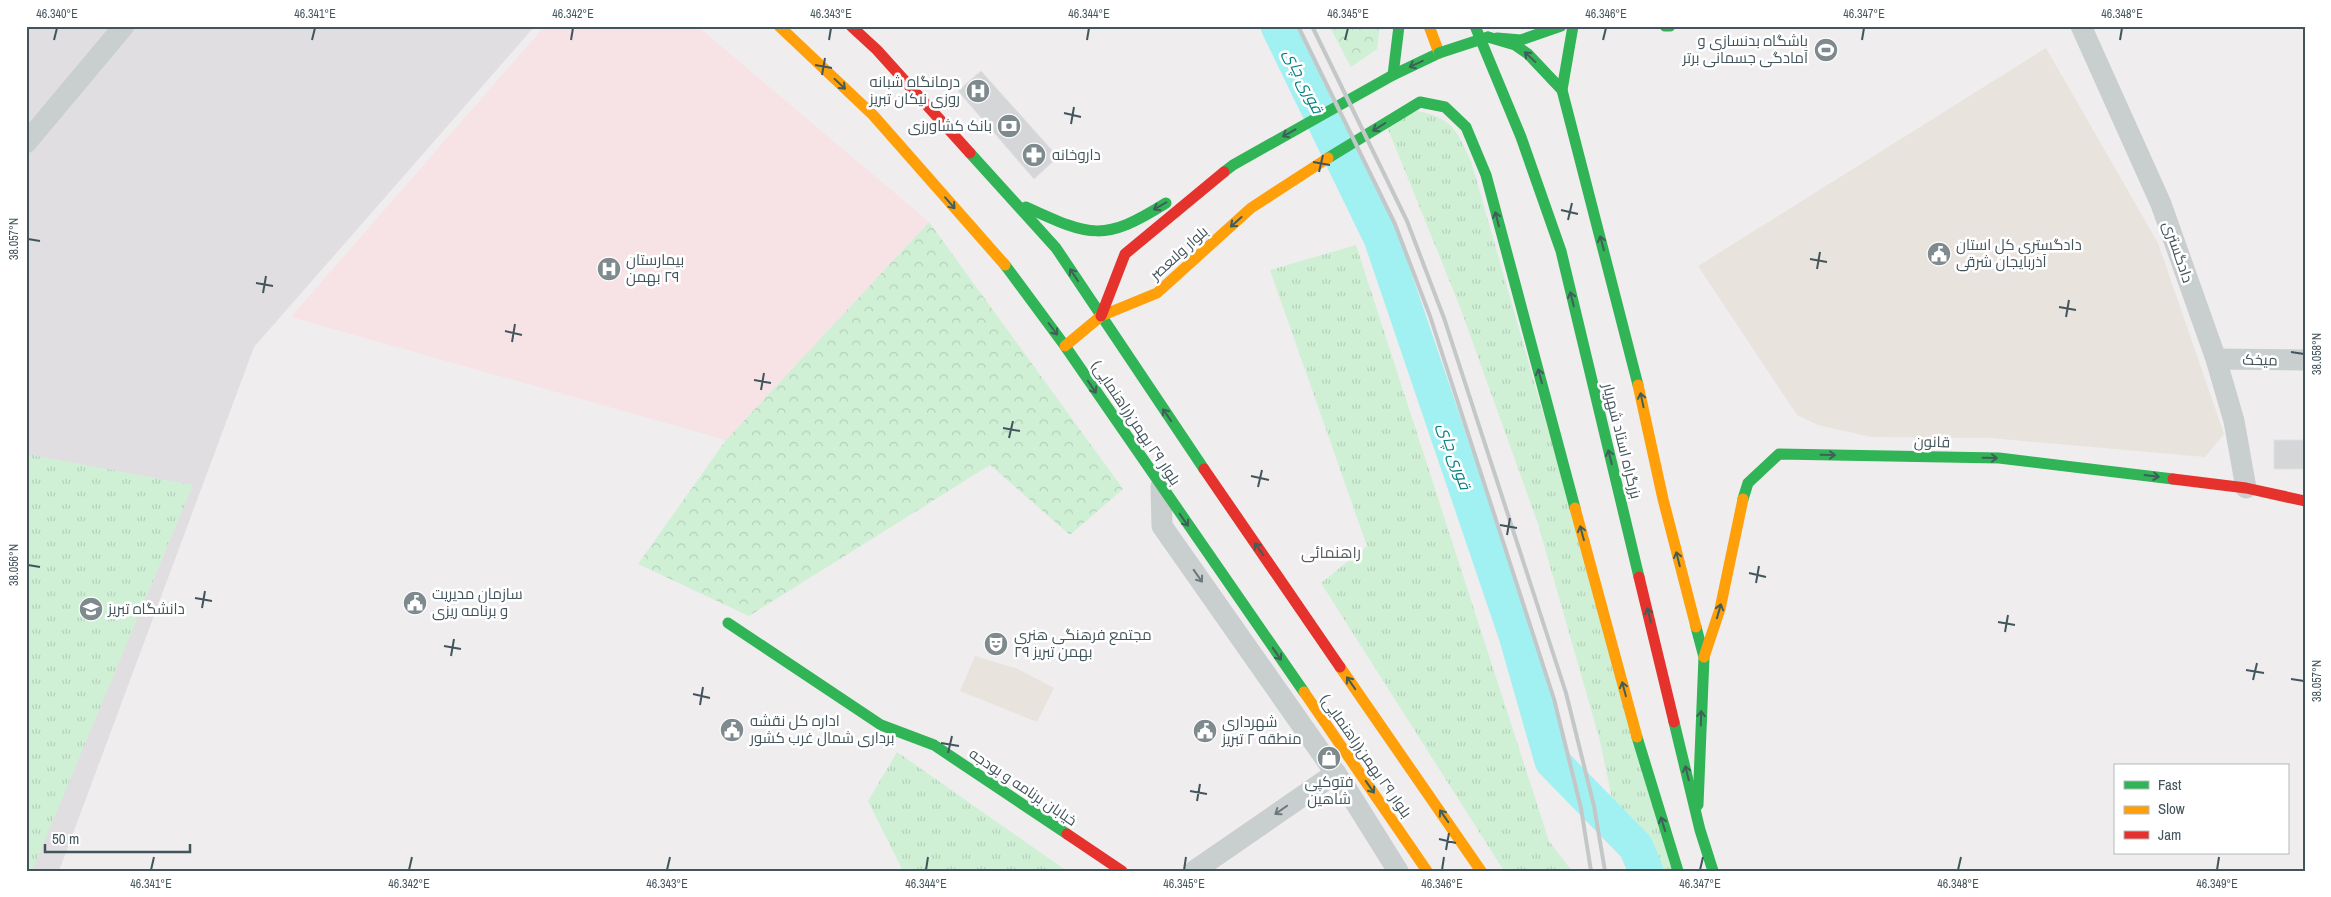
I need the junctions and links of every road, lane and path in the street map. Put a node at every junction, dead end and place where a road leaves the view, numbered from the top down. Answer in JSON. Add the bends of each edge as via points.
{"nodes":[{"id":1,"x":124,"y":26,"type":"edge"},
{"id":2,"x":779,"y":26,"type":"edge"},
{"id":3,"x":851,"y":26,"type":"edge"},
{"id":4,"x":1399,"y":26,"type":"edge"},
{"id":5,"x":1429,"y":26,"type":"edge"},
{"id":6,"x":1475,"y":26,"type":"edge"},
{"id":7,"x":1498,"y":26,"type":"edge"},
{"id":8,"x":1561,"y":26,"type":"edge"},
{"id":9,"x":1574,"y":26,"type":"edge"},
{"id":10,"x":1666,"y":26,"type":"edge"},
{"id":11,"x":1670,"y":26,"type":"edge"},
{"id":12,"x":2081,"y":26,"type":"edge"},
{"id":13,"x":1488,"y":37,"type":"junction"},
{"id":14,"x":1439,"y":53,"type":"junction"},
{"id":15,"x":1393,"y":75,"type":"junction"},
{"id":16,"x":1562,"y":90,"type":"junction"},
{"id":17,"x":26,"y":143,"type":"edge"},
{"id":18,"x":1233,"y":165,"type":"junction"},
{"id":19,"x":1017,"y":203,"type":"junction"},
{"id":20,"x":1101,"y":316,"type":"junction"},
{"id":21,"x":1065,"y":346,"type":"junction"},
{"id":22,"x":2216,"y":359,"type":"junction"},
{"id":23,"x":2305,"y":360,"type":"edge"},
{"id":24,"x":1160,"y":486,"type":"junction"},
{"id":25,"x":2246,"y":488,"type":"junction"},
{"id":26,"x":2305,"y":501,"type":"edge"},
{"id":27,"x":728,"y":623,"type":"dead end"},
{"id":28,"x":1704,"y":657,"type":"junction"},
{"id":29,"x":1336,"y":773,"type":"junction"},
{"id":30,"x":1698,"y":819,"type":"junction"},
{"id":31,"x":1122,"y":871,"type":"edge"},
{"id":32,"x":1194,"y":871,"type":"edge"},
{"id":33,"x":1397,"y":871,"type":"edge"},
{"id":34,"x":1427,"y":871,"type":"edge"},
{"id":35,"x":1481,"y":871,"type":"edge"},
{"id":36,"x":1678,"y":871,"type":"edge"},
{"id":37,"x":1713,"y":871,"type":"edge"}],
"edges":[{"from":1,"to":17,"type":"street"},
{"from":2,"to":21,"type":"main road","name":"بلوار ٢٩ بهمن(راهنمایی)","one_way":true,"via":[[873,115],[1005,265]]},
{"from":3,"to":19,"type":"main road","name":"بلوار ٢٩ بهمن(راهنمایی)","via":[[877,50]]},
{"from":4,"to":15,"type":"main road"},
{"from":5,"to":14,"type":"main road"},
{"from":30,"to":6,"type":"main road","name":"بزرگراه استاد شهریار","one_way":true,"via":[[1561,251],[1523,140]]},
{"from":7,"to":13,"type":"main road"},
{"from":8,"to":13,"type":"main road","via":[[1522,40]]},
{"from":9,"to":16,"type":"main road"},
{"from":10,"to":11,"type":"main road"},
{"from":12,"to":22,"type":"street","name":"دادگستری","via":[[2161,204]]},
{"from":13,"to":14,"type":"main road","bridge":true},
{"from":16,"to":13,"type":"main road","one_way":true,"via":[[1528,54]]},
{"from":14,"to":15,"type":"main road","one_way":true},
{"from":15,"to":18,"type":"main road","one_way":true},
{"from":28,"to":16,"type":"main road","one_way":true,"via":[[1663,499],[1629,344]]},
{"from":18,"to":19,"type":"main road","one_way":true,"via":[[1122,228],[1094,230],[1065,225]]},
{"from":18,"to":20,"type":"main road","via":[[1124,254]]},
{"from":20,"to":19,"type":"main road","name":"بلوار ٢٩ بهمن(راهنمایی)","one_way":true,"via":[[1056,248]]},
{"from":20,"to":21,"type":"main road"},
{"from":35,"to":20,"type":"main road","name":"بلوار ٢٩ بهمن(راهنمایی)","one_way":true,"via":[[1150,392]]},
{"from":36,"to":20,"type":"main road","name":"بلوار ولىعصر","one_way":true,"via":[[1637,736],[1486,175],[1466,127],[1445,107],[1420,102],[1251,208],[1156,293]]},
{"from":21,"to":24,"type":"main road","name":"بلوار ٢٩ بهمن(راهنمایی)","one_way":true},
{"from":22,"to":23,"type":"street","name":"میخک"},
{"from":22,"to":25,"type":"street","name":"دادگستری","via":[[2234,421]]},
{"from":24,"to":29,"type":"street","one_way":true,"via":[[1162,526]]},
{"from":24,"to":34,"type":"main road","name":"بلوار ٢٩ بهمن(راهنمایی)","one_way":true},
{"from":25,"to":26,"type":"main road","name":"قانون"},
{"from":28,"to":25,"type":"main road","name":"قانون","one_way":true,"via":[[1720,609],[1738,514],[1748,483],[1779,454],[1999,458]]},
{"from":27,"to":31,"type":"main road","name":"خیابان برنامه و بودجه","via":[[881,725],[934,745]]},
{"from":30,"to":28,"type":"main road","one_way":true},
{"from":29,"to":32,"type":"street","one_way":true},
{"from":29,"to":33,"type":"street"},
{"from":30,"to":37,"type":"main road","name":"بزرگراه استاد شهریار"}]}
